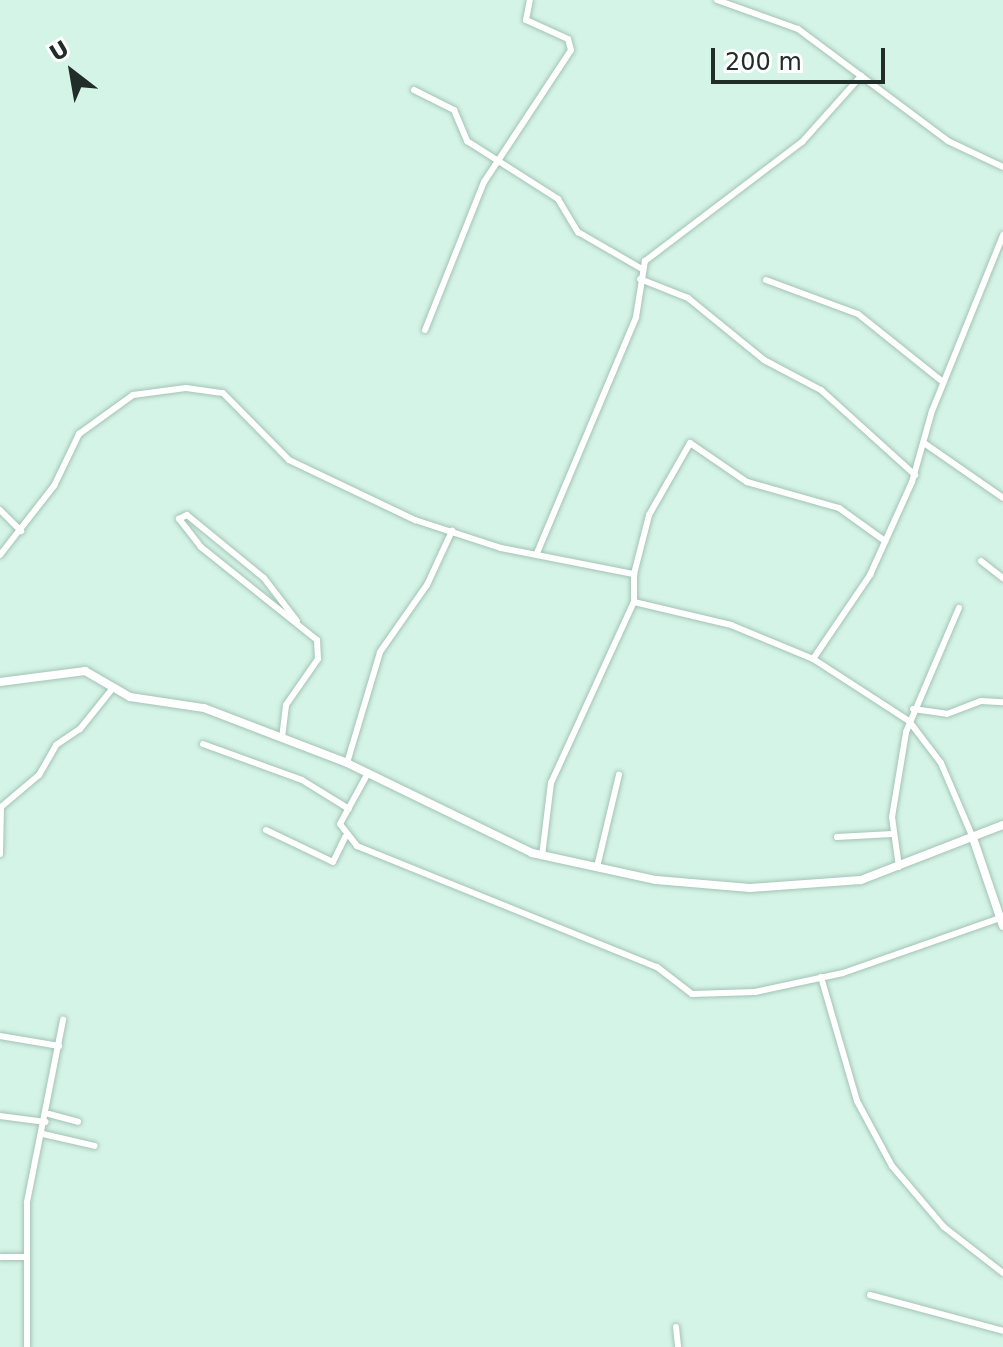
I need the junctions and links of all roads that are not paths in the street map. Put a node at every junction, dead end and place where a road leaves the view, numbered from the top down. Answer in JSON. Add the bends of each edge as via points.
{"nodes":[{"id":1,"x":530,"y":0,"type":"edge"},
{"id":2,"x":717,"y":0,"type":"edge"},
{"id":3,"x":861,"y":76,"type":"junction"},
{"id":4,"x":414,"y":90,"type":"dead end"},
{"id":5,"x":501,"y":158,"type":"junction"},
{"id":6,"x":1003,"y":167,"type":"edge"},
{"id":7,"x":1003,"y":235,"type":"edge"},
{"id":8,"x":642,"y":269,"type":"junction"},
{"id":9,"x":640,"y":279,"type":"junction"},
{"id":10,"x":766,"y":280,"type":"dead end"},
{"id":11,"x":425,"y":330,"type":"dead end"},
{"id":12,"x":943,"y":382,"type":"junction"},
{"id":13,"x":924,"y":443,"type":"junction"},
{"id":14,"x":915,"y":475,"type":"junction"},
{"id":15,"x":1003,"y":498,"type":"edge"},
{"id":16,"x":0,"y":510,"type":"edge"},
{"id":17,"x":21,"y":531,"type":"junction"},
{"id":18,"x":452,"y":531,"type":"junction"},
{"id":19,"x":885,"y":541,"type":"junction"},
{"id":20,"x":537,"y":553,"type":"junction"},
{"id":21,"x":0,"y":555,"type":"edge"},
{"id":22,"x":981,"y":561,"type":"dead end"},
{"id":23,"x":634,"y":574,"type":"junction"},
{"id":24,"x":1003,"y":578,"type":"edge"},
{"id":25,"x":634,"y":602,"type":"junction"},
{"id":26,"x":959,"y":608,"type":"dead end"},
{"id":27,"x":297,"y":621,"type":"junction"},
{"id":28,"x":813,"y":659,"type":"junction"},
{"id":29,"x":0,"y":682,"type":"edge"},
{"id":30,"x":113,"y":688,"type":"junction"},
{"id":31,"x":1003,"y":702,"type":"edge"},
{"id":32,"x":913,"y":709,"type":"junction"},
{"id":33,"x":909,"y":721,"type":"junction"},
{"id":34,"x":282,"y":738,"type":"junction"},
{"id":35,"x":203,"y":744,"type":"dead end"},
{"id":36,"x":347,"y":763,"type":"junction"},
{"id":37,"x":368,"y":773,"type":"junction"},
{"id":38,"x":619,"y":775,"type":"dead end"},
{"id":39,"x":349,"y":809,"type":"junction"},
{"id":40,"x":1003,"y":825,"type":"edge"},
{"id":41,"x":266,"y":830,"type":"dead end"},
{"id":42,"x":892,"y":834,"type":"junction"},
{"id":43,"x":345,"y":837,"type":"junction"},
{"id":44,"x":837,"y":837,"type":"dead end"},
{"id":45,"x":973,"y":838,"type":"junction"},
{"id":46,"x":0,"y":854,"type":"edge"},
{"id":47,"x":542,"y":856,"type":"junction"},
{"id":48,"x":597,"y":867,"type":"junction"},
{"id":49,"x":900,"y":868,"type":"junction"},
{"id":50,"x":1002,"y":922,"type":"edge"},
{"id":51,"x":821,"y":977,"type":"junction"},
{"id":52,"x":63,"y":1020,"type":"dead end"},
{"id":53,"x":0,"y":1036,"type":"edge"},
{"id":54,"x":59,"y":1046,"type":"junction"},
{"id":55,"x":0,"y":1116,"type":"edge"},
{"id":56,"x":47,"y":1118,"type":"junction"},
{"id":57,"x":78,"y":1122,"type":"dead end"},
{"id":58,"x":43,"y":1134,"type":"junction"},
{"id":59,"x":95,"y":1146,"type":"dead end"},
{"id":60,"x":0,"y":1257,"type":"edge"},
{"id":61,"x":27,"y":1257,"type":"junction"},
{"id":62,"x":1003,"y":1273,"type":"edge"},
{"id":63,"x":870,"y":1295,"type":"dead end"},
{"id":64,"x":676,"y":1327,"type":"dead end"},
{"id":65,"x":1003,"y":1331,"type":"edge"},
{"id":66,"x":27,"y":1347,"type":"edge"},
{"id":67,"x":678,"y":1347,"type":"edge"}],
"edges":[{"from":1,"to":5,"type":"street","via":[[526,20],[568,39],[571,50]]},
{"from":2,"to":3,"type":"street","via":[[798,29]]},
{"from":3,"to":6,"type":"street","via":[[948,141]]},
{"from":3,"to":8,"type":"street","via":[[818,128]]},
{"from":4,"to":5,"type":"street","via":[[454,110],[467,141]]},
{"from":5,"to":8,"type":"street","via":[[558,199],[578,232]]},
{"from":5,"to":11,"type":"street","via":[[439,284]]},
{"from":7,"to":12,"type":"street"},
{"from":8,"to":9,"type":"street"},
{"from":9,"to":14,"type":"street","via":[[688,298],[764,360],[821,390]]},
{"from":9,"to":20,"type":"street","via":[[636,317]]},
{"from":10,"to":12,"type":"street","via":[[858,314]]},
{"from":12,"to":13,"type":"street"},
{"from":13,"to":14,"type":"street"},
{"from":13,"to":15,"type":"street"},
{"from":14,"to":19,"type":"street"},
{"from":16,"to":17,"type":"street"},
{"from":17,"to":18,"type":"street","via":[[93,422],[133,395],[186,388],[223,393],[289,460]]},
{"from":17,"to":21,"type":"street"},
{"from":18,"to":20,"type":"street"},
{"from":18,"to":36,"type":"street","via":[[427,585],[380,652]]},
{"from":19,"to":23,"type":"street","via":[[839,508],[747,482],[688,443],[649,515]]},
{"from":19,"to":28,"type":"street"},
{"from":20,"to":23,"type":"street"},
{"from":22,"to":24,"type":"street"},
{"from":23,"to":25,"type":"street"},
{"from":25,"to":28,"type":"street","via":[[731,625]]},
{"from":25,"to":47,"type":"street","via":[[551,783]]},
{"from":26,"to":32,"type":"street"},
{"from":27,"to":27,"type":"street","via":[[201,547],[179,519],[187,515],[264,578]]},
{"from":27,"to":34,"type":"street","via":[[320,649],[286,705]]},
{"from":28,"to":33,"type":"street"},
{"from":29,"to":30,"type":"street","via":[[80,670]]},
{"from":30,"to":34,"type":"street","via":[[135,699],[204,708]]},
{"from":30,"to":46,"type":"street","via":[[56,745],[39,775],[5,802]]},
{"from":31,"to":32,"type":"street","via":[[981,701],[947,714]]},
{"from":32,"to":33,"type":"street"},
{"from":33,"to":42,"type":"street"},
{"from":33,"to":45,"type":"street","via":[[941,763]]},
{"from":34,"to":36,"type":"street"},
{"from":35,"to":39,"type":"street","via":[[302,780]]},
{"from":36,"to":37,"type":"street"},
{"from":37,"to":39,"type":"street"},
{"from":37,"to":47,"type":"street"},
{"from":38,"to":48,"type":"street"},
{"from":39,"to":43,"type":"street","via":[[340,824]]},
{"from":40,"to":45,"type":"street"},
{"from":41,"to":43,"type":"street","via":[[333,862]]},
{"from":42,"to":44,"type":"street"},
{"from":42,"to":49,"type":"street"},
{"from":43,"to":51,"type":"street","via":[[657,967],[688,993],[745,994]]},
{"from":45,"to":49,"type":"street"},
{"from":45,"to":50,"type":"street"},
{"from":47,"to":48,"type":"street"},
{"from":48,"to":49,"type":"street","via":[[738,888],[848,882]]},
{"from":50,"to":51,"type":"street"},
{"from":51,"to":62,"type":"street","via":[[857,1101],[892,1166],[926,1210]]},
{"from":52,"to":54,"type":"street"},
{"from":53,"to":54,"type":"street"},
{"from":54,"to":56,"type":"street"},
{"from":55,"to":56,"type":"street"},
{"from":56,"to":57,"type":"street"},
{"from":56,"to":58,"type":"street"},
{"from":58,"to":59,"type":"street"},
{"from":58,"to":61,"type":"street","via":[[27,1202]]},
{"from":60,"to":61,"type":"street"},
{"from":61,"to":66,"type":"street"},
{"from":63,"to":65,"type":"street"},
{"from":64,"to":67,"type":"street"}]}
